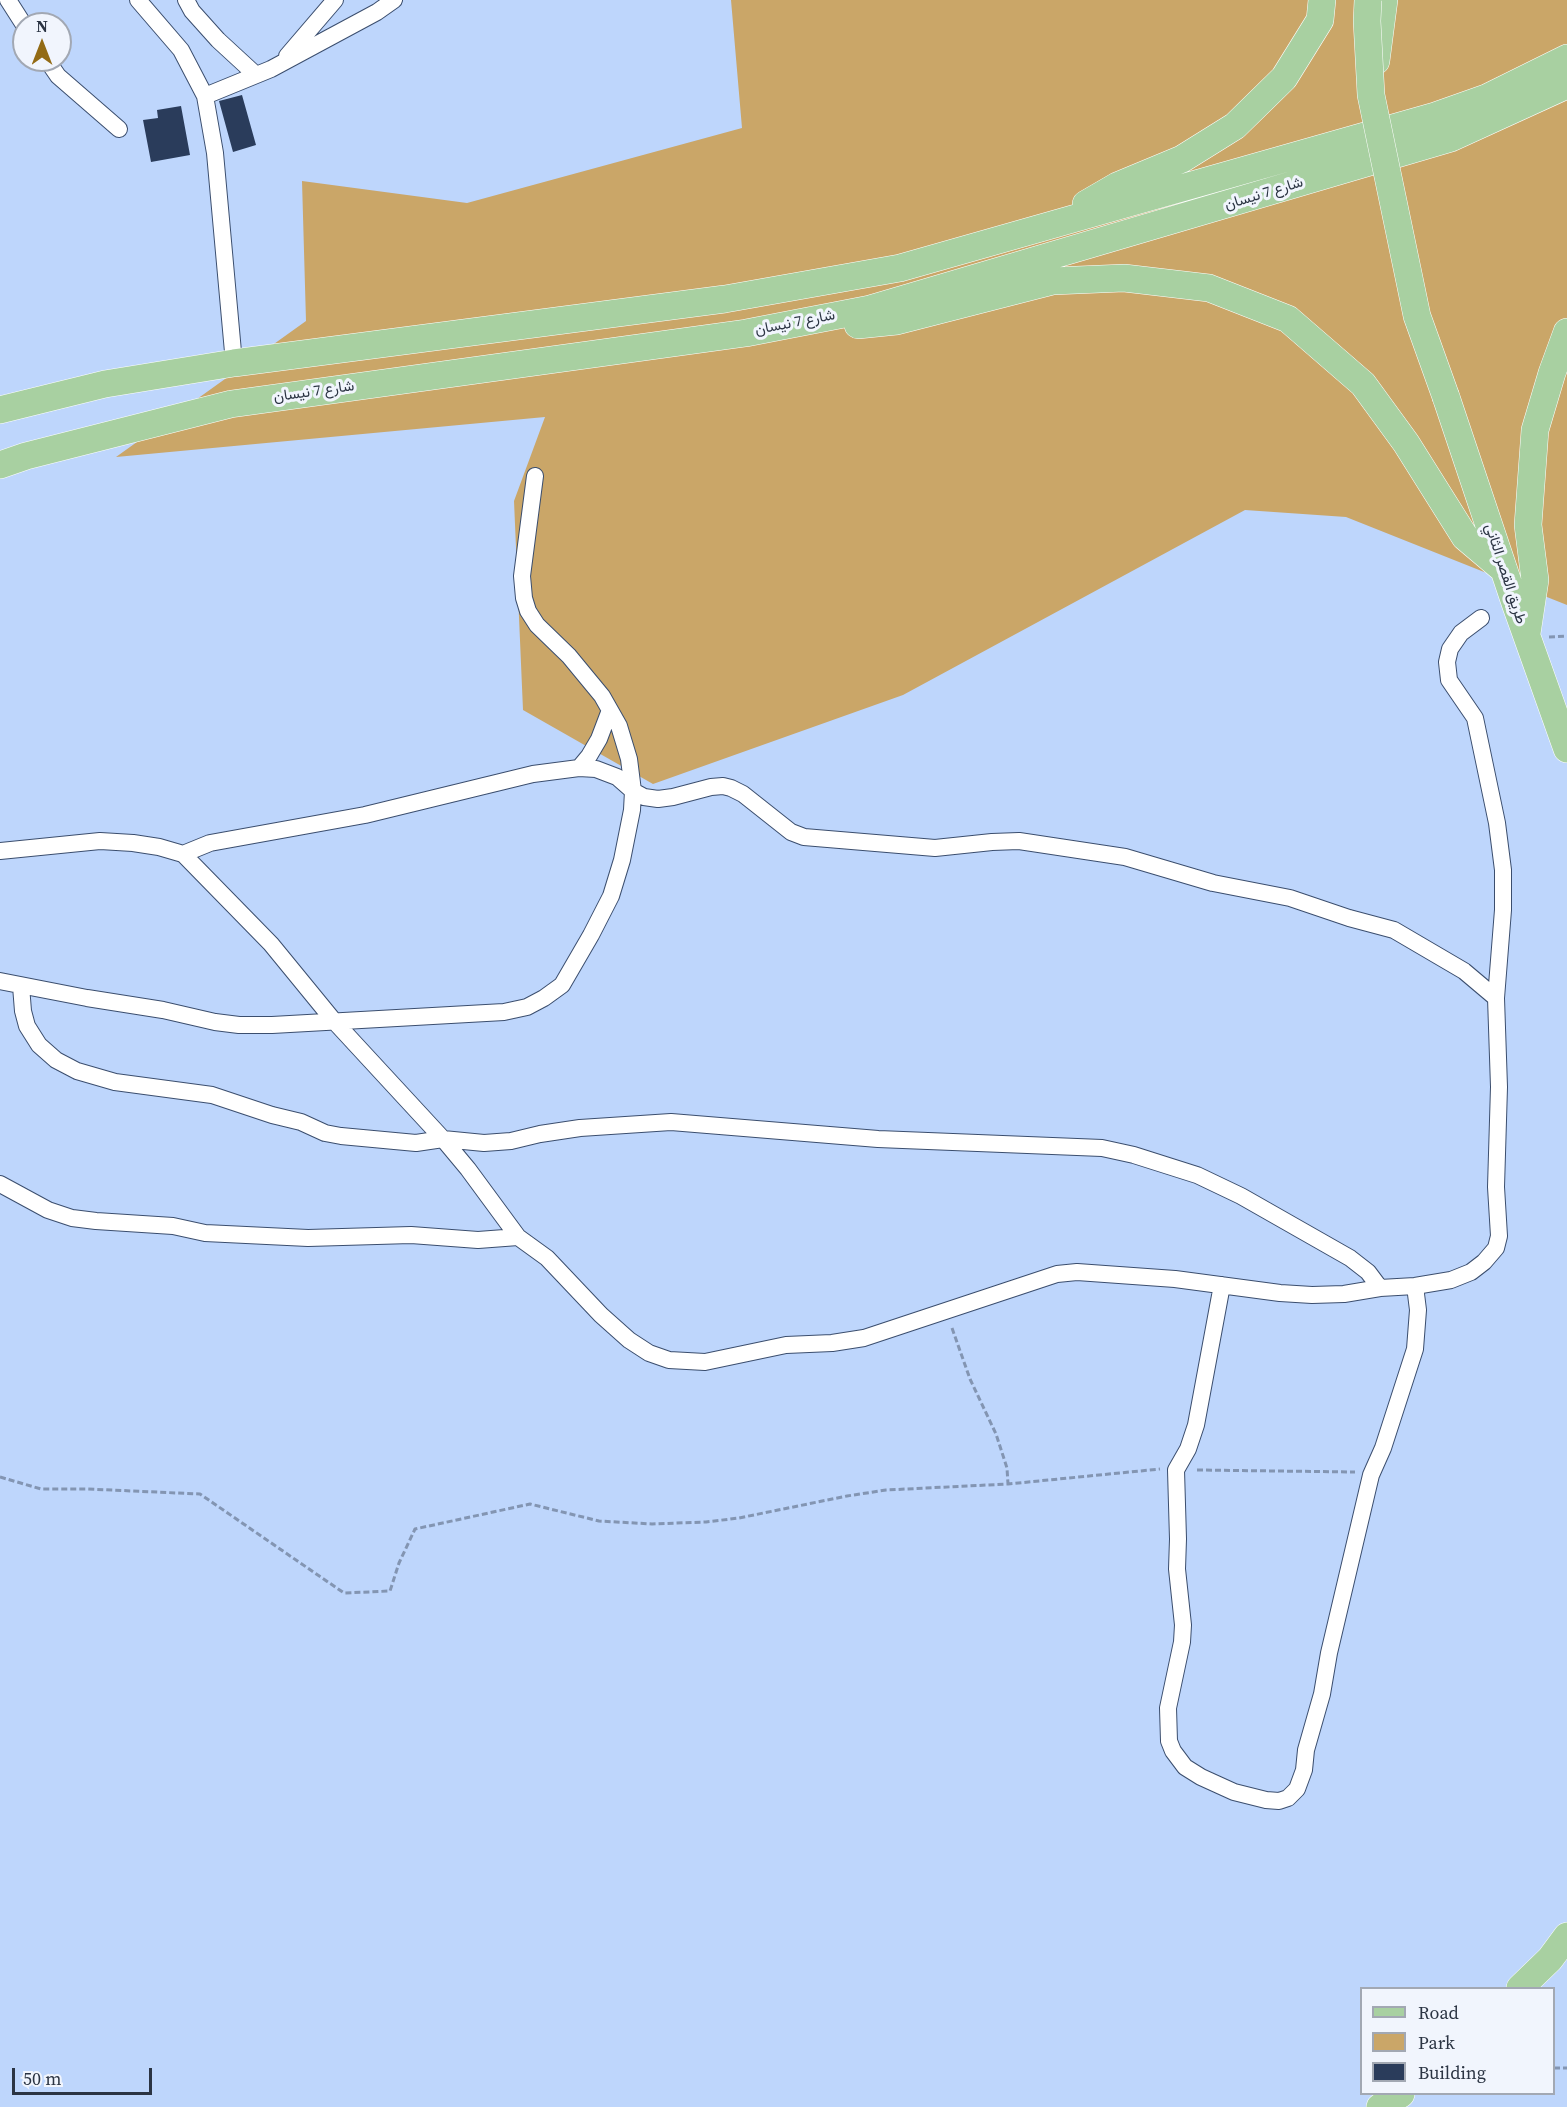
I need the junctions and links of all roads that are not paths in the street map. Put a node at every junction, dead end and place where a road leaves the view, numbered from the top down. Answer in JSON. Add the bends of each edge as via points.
{"nodes":[{"id":1,"x":138,"y":0,"type":"edge"},
{"id":2,"x":186,"y":0,"type":"edge"},
{"id":3,"x":335,"y":0,"type":"edge"},
{"id":4,"x":394,"y":0,"type":"edge"},
{"id":5,"x":1322,"y":0,"type":"edge"},
{"id":6,"x":1368,"y":0,"type":"edge"},
{"id":7,"x":1384,"y":0,"type":"edge"},
{"id":8,"x":1567,"y":41,"type":"edge"},
{"id":9,"x":1567,"y":58,"type":"edge"},
{"id":10,"x":280,"y":64,"type":"junction"},
{"id":11,"x":55,"y":72,"type":"edge"},
{"id":12,"x":256,"y":75,"type":"junction"},
{"id":13,"x":1567,"y":85,"type":"edge"},
{"id":14,"x":1371,"y":95,"type":"junction"},
{"id":15,"x":205,"y":96,"type":"junction"},
{"id":16,"x":1486,"y":98,"type":"junction"},
{"id":17,"x":119,"y":129,"type":"dead end"},
{"id":18,"x":1051,"y":224,"type":"junction"},
{"id":19,"x":1567,"y":332,"type":"edge"},
{"id":20,"x":746,"y":333,"type":"junction"},
{"id":21,"x":234,"y":363,"type":"junction"},
{"id":22,"x":0,"y":411,"type":"edge"},
{"id":23,"x":0,"y":465,"type":"edge"},
{"id":24,"x":535,"y":476,"type":"dead end"},
{"id":25,"x":1504,"y":570,"type":"junction"},
{"id":26,"x":1481,"y":618,"type":"dead end"},
{"id":27,"x":1527,"y":637,"type":"junction"},
{"id":28,"x":610,"y":710,"type":"junction"},
{"id":29,"x":1567,"y":749,"type":"edge"},
{"id":30,"x":579,"y":768,"type":"junction"},
{"id":31,"x":633,"y":791,"type":"junction"},
{"id":32,"x":0,"y":851,"type":"edge"},
{"id":33,"x":183,"y":854,"type":"junction"},
{"id":34,"x":0,"y":981,"type":"edge"},
{"id":35,"x":21,"y":986,"type":"junction"},
{"id":36,"x":1496,"y":998,"type":"junction"},
{"id":37,"x":334,"y":1021,"type":"junction"},
{"id":38,"x":443,"y":1139,"type":"junction"},
{"id":39,"x":0,"y":1184,"type":"edge"},
{"id":40,"x":518,"y":1237,"type":"junction"},
{"id":41,"x":1222,"y":1285,"type":"junction"},
{"id":42,"x":1415,"y":1286,"type":"junction"},
{"id":43,"x":1380,"y":1288,"type":"junction"},
{"id":44,"x":1567,"y":1936,"type":"edge"},
{"id":45,"x":1522,"y":1987,"type":"edge"},
{"id":46,"x":1399,"y":2095,"type":"edge"},
{"id":47,"x":1380,"y":2107,"type":"edge"}],
"edges":[{"from":1,"to":15,"type":"street","via":[[181,50]]},
{"from":2,"to":12,"type":"street","via":[[218,40]]},
{"from":3,"to":10,"type":"street"},
{"from":4,"to":10,"type":"street"},
{"from":5,"to":18,"type":"main road","via":[[1320,20],[1284,78],[1235,126],[1182,159],[1117,186]]},
{"from":6,"to":14,"type":"main road","bridge":true},
{"from":7,"to":14,"type":"main road","bridge":true},
{"from":8,"to":16,"type":"main road","via":[[1529,58]]},
{"from":9,"to":16,"type":"main road","name":"شارع 7 نيسان"},
{"from":10,"to":12,"type":"street"},
{"from":11,"to":17,"type":"street"},
{"from":12,"to":15,"type":"street"},
{"from":13,"to":20,"type":"main road","name":"شارع 7 نيسان","via":[[1451,138],[870,309]]},
{"from":14,"to":25,"type":"main road","name":"طريق القصر الثاني","bridge":true,"via":[[1417,316]]},
{"from":15,"to":21,"type":"street","via":[[215,153]]},
{"from":16,"to":18,"type":"main road","name":"شارع 7 نيسان","via":[[1435,116]]},
{"from":18,"to":21,"type":"main road","name":"شارع 7 نيسان","via":[[900,268],[725,299]]},
{"from":19,"to":27,"type":"main road","via":[[1535,430],[1528,525],[1535,580]]},
{"from":20,"to":23,"type":"main road","name":"شارع 7 نيسان","via":[[231,404]]},
{"from":20,"to":25,"type":"main road","via":[[897,321],[1053,281],[1124,278],[1209,288],[1288,319],[1364,384],[1465,537]]},
{"from":21,"to":22,"type":"main road","name":"شارع 7 نيسان","via":[[105,384]]},
{"from":24,"to":28,"type":"street","via":[[522,576],[528,611],[590,681]]},
{"from":25,"to":27,"type":"main road","name":"طريق القصر الثاني"},
{"from":26,"to":36,"type":"street","via":[[1461,633],[1447,662],[1449,680],[1475,718],[1497,823],[1503,910]]},
{"from":27,"to":29,"type":"main road","name":"طريق القصر الثاني"},
{"from":28,"to":30,"type":"street","via":[[599,739]]},
{"from":28,"to":31,"type":"street","via":[[625,745]]},
{"from":30,"to":31,"type":"street","via":[[606,772]]},
{"from":30,"to":33,"type":"street","via":[[533,774],[342,819],[210,843]]},
{"from":31,"to":36,"type":"street","via":[[658,799],[723,786],[743,794],[777,823],[804,837],[935,848],[1019,841],[1125,856],[1213,883],[1290,898],[1394,930],[1456,966]]},
{"from":31,"to":37,"type":"street","via":[[622,860],[611,896],[562,985],[553,992],[527,1007],[504,1012]]},
{"from":32,"to":33,"type":"street","via":[[100,841],[142,844]]},
{"from":33,"to":37,"type":"street","via":[[271,944]]},
{"from":34,"to":35,"type":"street"},
{"from":35,"to":37,"type":"street","via":[[240,1025]]},
{"from":35,"to":38,"type":"street","via":[[22,1011],[39,1045],[77,1071],[115,1082],[212,1095],[341,1136],[416,1143]]},
{"from":36,"to":42,"type":"street","via":[[1496,1248],[1471,1272]]},
{"from":37,"to":38,"type":"street"},
{"from":38,"to":40,"type":"street"},
{"from":38,"to":43,"type":"street","via":[[511,1141],[580,1128],[671,1122],[878,1139],[1102,1148],[1197,1175],[1241,1196],[1350,1258]]},
{"from":39,"to":40,"type":"street","via":[[48,1210],[72,1218],[172,1226],[205,1233],[308,1238],[385,1234]]},
{"from":40,"to":41,"type":"street","via":[[547,1258],[629,1340],[669,1360],[705,1362],[786,1345],[864,1338],[1067,1273]]},
{"from":41,"to":42,"type":"street","via":[[1196,1425],[1176,1470],[1177,1569],[1183,1625],[1168,1708],[1169,1741],[1185,1767],[1201,1777],[1234,1792],[1279,1801],[1297,1789],[1304,1770],[1371,1475],[1415,1349]]},
{"from":41,"to":43,"type":"street","via":[[1312,1295]]},
{"from":42,"to":43,"type":"street"},
{"from":44,"to":45,"type":"main road"},
{"from":46,"to":47,"type":"main road"}]}
